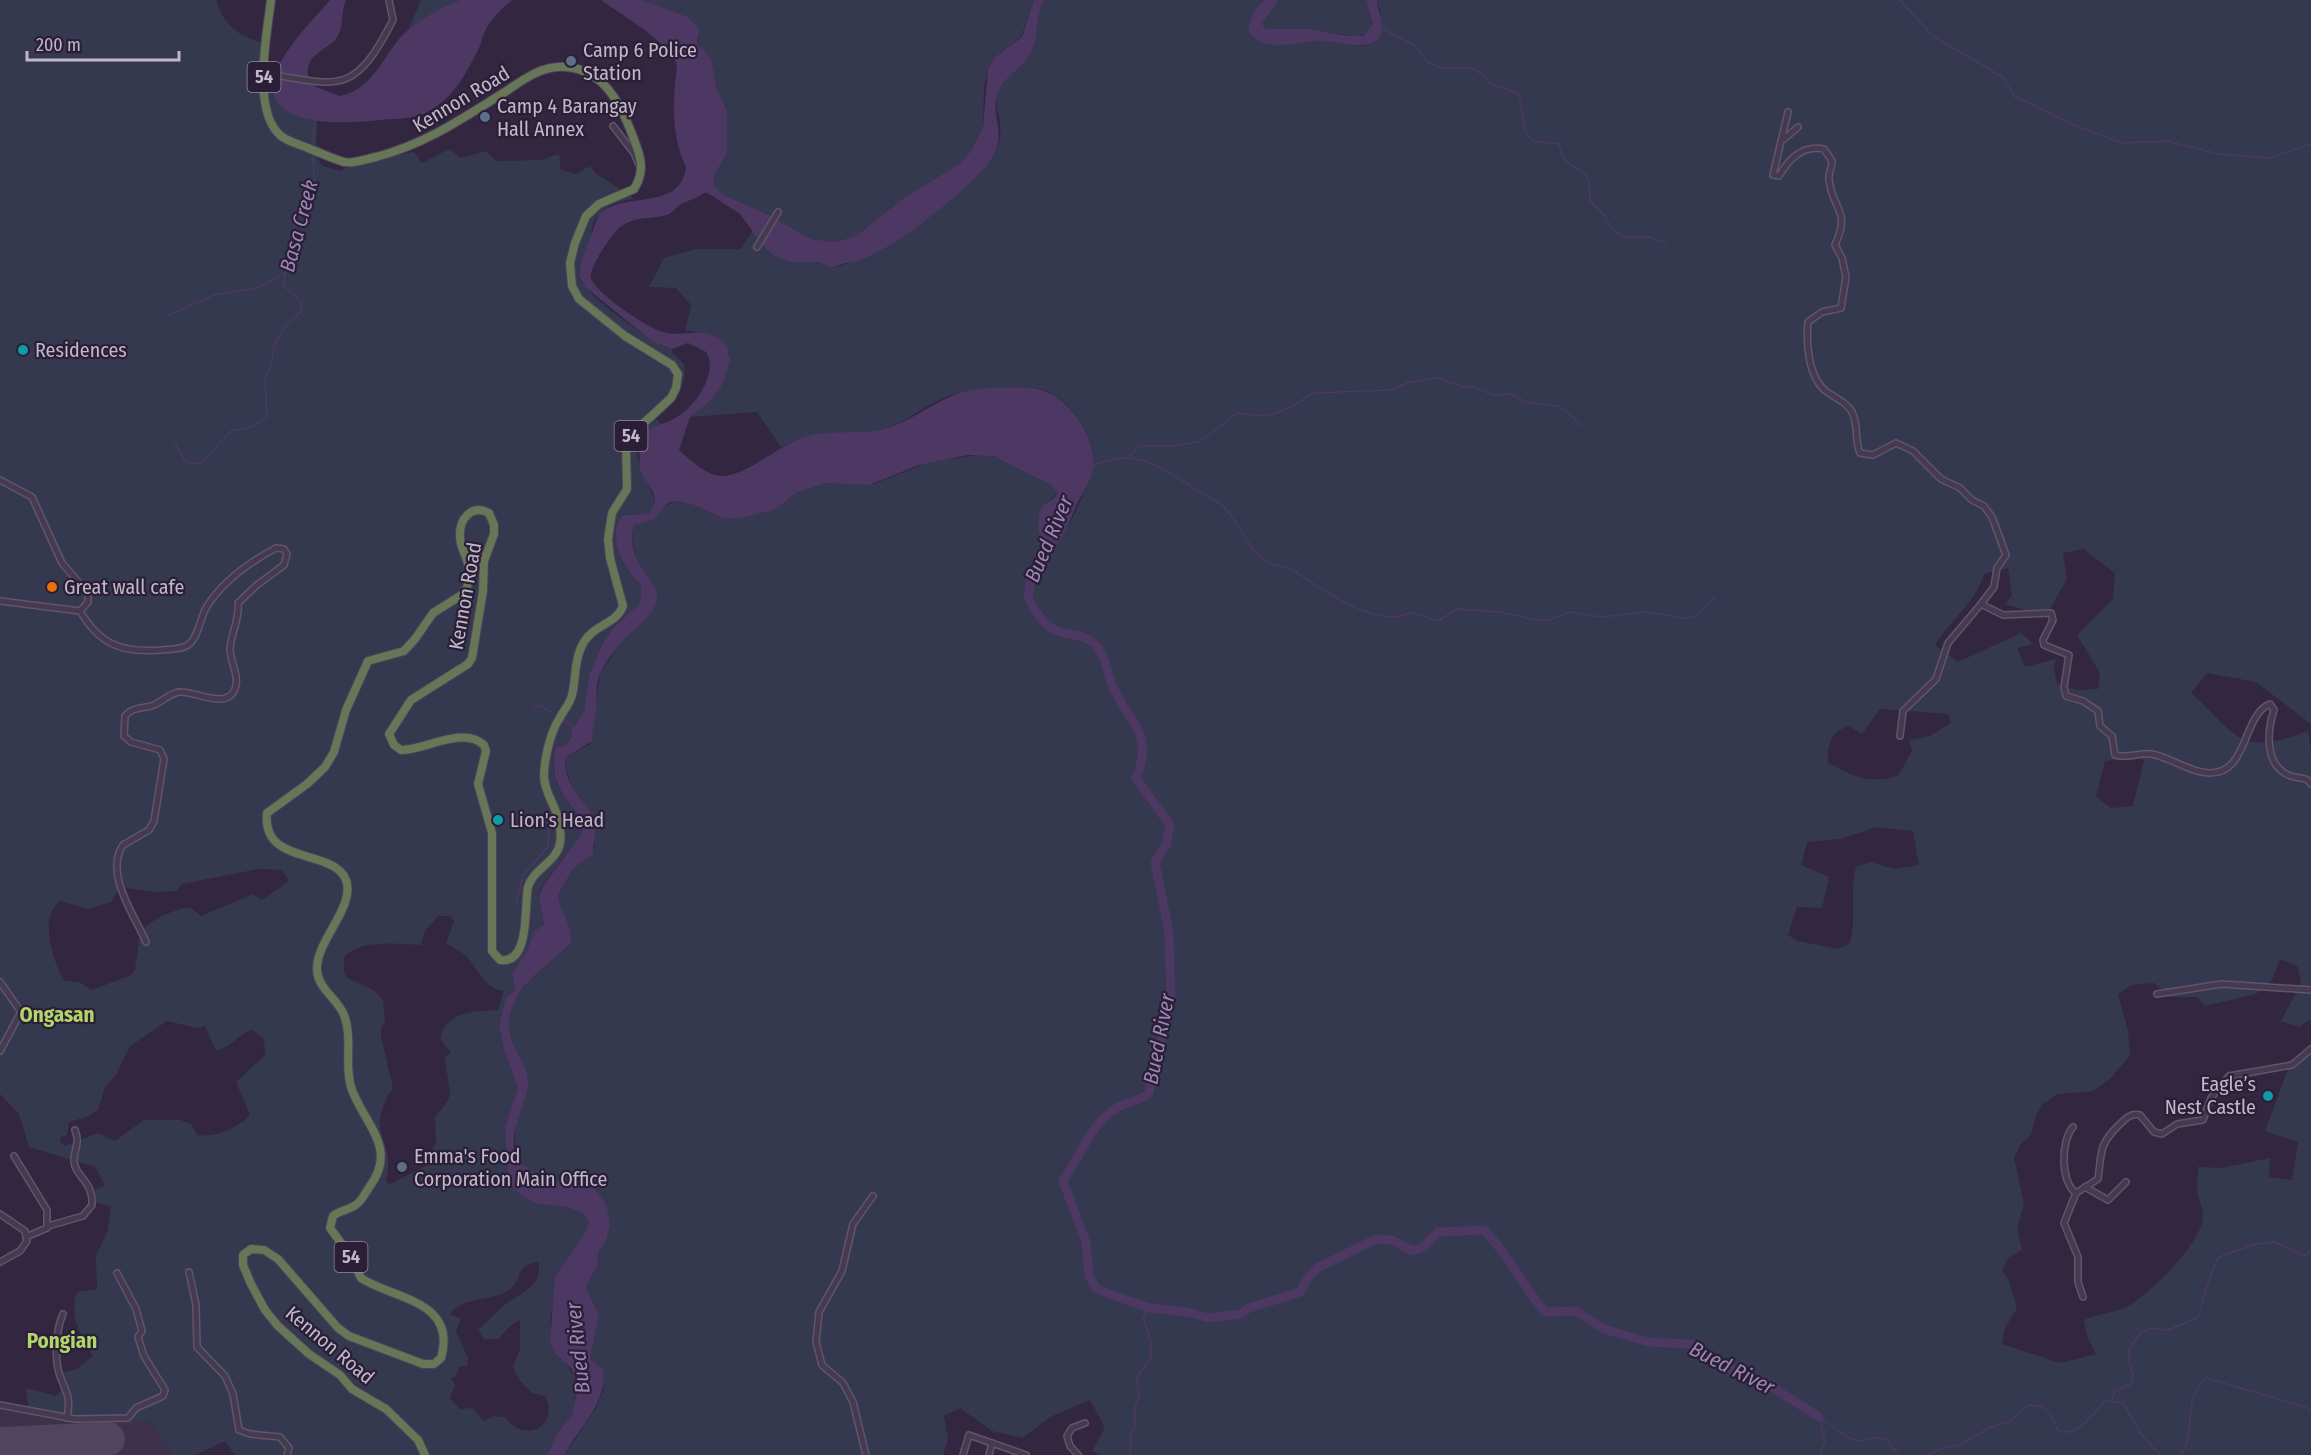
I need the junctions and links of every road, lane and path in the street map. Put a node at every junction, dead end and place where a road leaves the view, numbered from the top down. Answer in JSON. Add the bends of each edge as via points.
{"nodes":[{"id":1,"x":272,"y":0,"type":"edge"},
{"id":2,"x":389,"y":0,"type":"edge"},
{"id":3,"x":264,"y":73,"type":"junction"},
{"id":4,"x":1788,"y":112,"type":"dead end"},
{"id":5,"x":613,"y":126,"type":"dead end"},
{"id":6,"x":1798,"y":127,"type":"dead end"},
{"id":7,"x":1783,"y":140,"type":"junction"},
{"id":8,"x":642,"y":172,"type":"junction"},
{"id":9,"x":778,"y":212,"type":"dead end"},
{"id":10,"x":757,"y":247,"type":"dead end"},
{"id":11,"x":0,"y":480,"type":"edge"},
{"id":12,"x":0,"y":601,"type":"edge"},
{"id":13,"x":1982,"y":604,"type":"junction"},
{"id":14,"x":80,"y":611,"type":"junction"},
{"id":15,"x":1900,"y":736,"type":"dead end"},
{"id":16,"x":2311,"y":784,"type":"edge"},
{"id":17,"x":146,"y":942,"type":"dead end"},
{"id":18,"x":0,"y":982,"type":"edge"},
{"id":19,"x":2311,"y":990,"type":"edge"},
{"id":20,"x":2157,"y":994,"type":"dead end"},
{"id":21,"x":2311,"y":1049,"type":"edge"},
{"id":22,"x":0,"y":1051,"type":"edge"},
{"id":23,"x":2073,"y":1127,"type":"dead end"},
{"id":24,"x":75,"y":1130,"type":"dead end"},
{"id":25,"x":14,"y":1156,"type":"dead end"},
{"id":26,"x":2126,"y":1182,"type":"dead end"},
{"id":27,"x":2085,"y":1187,"type":"junction"},
{"id":28,"x":2076,"y":1193,"type":"junction"},
{"id":29,"x":873,"y":1196,"type":"dead end"},
{"id":30,"x":0,"y":1214,"type":"edge"},
{"id":31,"x":48,"y":1226,"type":"junction"},
{"id":32,"x":26,"y":1237,"type":"junction"},
{"id":33,"x":0,"y":1262,"type":"edge"},
{"id":34,"x":189,"y":1272,"type":"dead end"},
{"id":35,"x":117,"y":1273,"type":"dead end"},
{"id":36,"x":2083,"y":1298,"type":"dead end"},
{"id":37,"x":63,"y":1314,"type":"dead end"},
{"id":38,"x":0,"y":1405,"type":"edge"},
{"id":39,"x":67,"y":1418,"type":"junction"},
{"id":40,"x":1085,"y":1423,"type":"dead end"},
{"id":41,"x":992,"y":1443,"type":"junction"},
{"id":42,"x":1015,"y":1453,"type":"edge"},
{"id":43,"x":287,"y":1455,"type":"edge"},
{"id":44,"x":425,"y":1455,"type":"edge"},
{"id":45,"x":866,"y":1455,"type":"edge"},
{"id":46,"x":963,"y":1455,"type":"edge"},
{"id":47,"x":988,"y":1455,"type":"edge"},
{"id":48,"x":1026,"y":1455,"type":"edge"},
{"id":49,"x":1078,"y":1455,"type":"edge"}],
"edges":[{"from":1,"to":3,"type":"highway","name":"Kennon Road","number":"54"},
{"from":2,"to":3,"type":"street","via":[[393,20],[361,70],[340,82]]},
{"from":3,"to":8,"type":"highway","name":"Kennon Road","number":"54","via":[[266,104],[281,136],[350,162],[412,147],[531,76],[565,67],[597,78],[613,94],[640,154]]},
{"from":4,"to":7,"type":"street"},
{"from":5,"to":8,"type":"street","via":[[634,153]]},
{"from":6,"to":7,"type":"street"},
{"from":7,"to":13,"type":"street","via":[[1773,175],[1779,176],[1789,160],[1801,151],[1824,149],[1832,161],[1828,180],[1843,218],[1835,244],[1846,277],[1844,302],[1841,308],[1822,312],[1808,322],[1807,340],[1814,375],[1818,384],[1841,398],[1852,413],[1860,453],[1873,455],[1896,442],[1913,451],[1941,479],[1984,506],[2007,555]]},
{"from":8,"to":44,"type":"highway","name":"Kennon Road","number":"54","via":[[634,189],[599,204],[586,216],[575,243],[570,277],[579,299],[625,336],[672,365],[678,380],[671,398],[627,442],[627,489],[612,513],[608,539],[623,606],[613,619],[591,631],[578,656],[572,696],[560,718],[545,768],[544,780],[558,814],[559,845],[530,881],[525,929],[519,946],[509,960],[500,960],[492,951],[492,833],[478,784],[486,752],[484,745],[469,738],[401,750],[389,734],[411,700],[472,658],[484,561],[495,525],[489,513],[478,509],[467,513],[460,534],[469,569],[465,593],[433,612],[404,651],[368,661],[325,767],[267,813],[268,827],[280,846],[335,869],[347,884],[345,899],[321,949],[317,972],[320,983],[345,1017],[351,1088],[377,1138],[381,1162],[377,1177],[362,1199],[333,1216],[330,1228],[361,1278],[407,1297],[432,1313],[442,1338],[441,1358],[434,1364],[423,1364],[349,1336],[270,1253],[250,1249],[243,1255],[243,1264],[265,1310],[278,1326],[352,1389],[386,1409],[418,1440]]},
{"from":9,"to":10,"type":"street"},
{"from":11,"to":14,"type":"street","via":[[32,497],[62,563],[88,593],[88,602]]},
{"from":12,"to":14,"type":"street"},
{"from":13,"to":15,"type":"street","via":[[1948,644],[1936,679],[1905,707]]},
{"from":13,"to":16,"type":"street","via":[[2003,615],[2051,613],[2053,620],[2043,640],[2044,645],[2069,655],[2066,696],[2098,711],[2100,726],[2112,735],[2115,755],[2152,754],[2192,770],[2218,773],[2231,765],[2261,711],[2270,704],[2274,708],[2268,736],[2275,763],[2282,772],[2306,778]]},
{"from":14,"to":17,"type":"street","via":[[93,632],[123,649],[141,652],[180,648],[189,644],[206,609],[231,579],[276,548],[287,554],[284,565],[238,603],[230,646],[235,691],[219,699],[178,692],[125,716],[124,736],[131,742],[160,750],[164,759],[154,821],[149,830],[123,845],[115,867]]},
{"from":18,"to":22,"type":"street","via":[[21,1012]]},
{"from":19,"to":20,"type":"street","via":[[2222,984]]},
{"from":21,"to":27,"type":"street","via":[[2292,1065],[2229,1076],[2211,1098],[2200,1121],[2177,1124],[2162,1134],[2154,1132],[2140,1115],[2131,1115],[2106,1138],[2098,1179]]},
{"from":23,"to":28,"type":"street","via":[[2067,1135],[2065,1172],[2068,1187]]},
{"from":24,"to":31,"type":"street","via":[[79,1143],[75,1166],[90,1186],[92,1205],[83,1216]]},
{"from":25,"to":31,"type":"street","via":[[47,1210]]},
{"from":26,"to":27,"type":"street","via":[[2108,1200]]},
{"from":27,"to":28,"type":"street"},
{"from":28,"to":36,"type":"street","via":[[2064,1224],[2078,1257]]},
{"from":29,"to":45,"type":"street","via":[[854,1224],[842,1271],[823,1302],[816,1342],[822,1365],[843,1383],[853,1402]]},
{"from":30,"to":32,"type":"street","via":[[20,1227]]},
{"from":31,"to":32,"type":"street"},
{"from":32,"to":33,"type":"street","via":[[22,1249]]},
{"from":34,"to":43,"type":"street","via":[[196,1305],[197,1347],[225,1377],[233,1394],[239,1430],[280,1437],[289,1448]]},
{"from":35,"to":39,"type":"street","via":[[140,1322],[140,1347],[166,1393],[132,1411],[128,1418]]},
{"from":37,"to":39,"type":"street","via":[[56,1344],[59,1374],[70,1397]]},
{"from":38,"to":39,"type":"street"},
{"from":40,"to":49,"type":"street","via":[[1072,1428],[1067,1436]]},
{"from":41,"to":42,"type":"street"},
{"from":41,"to":46,"type":"street","via":[[969,1435]]},
{"from":41,"to":47,"type":"street"},
{"from":42,"to":48,"type":"street"}]}
